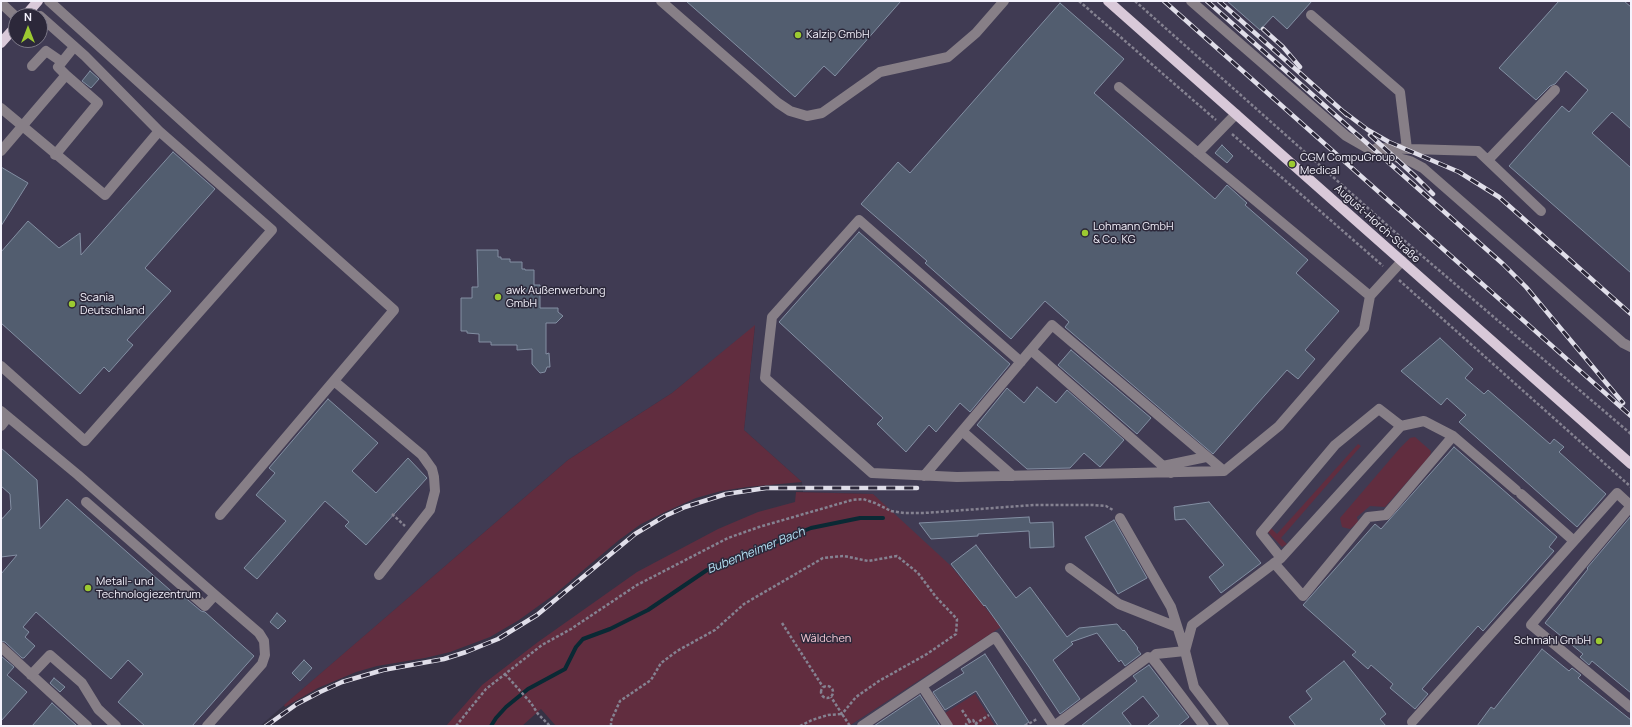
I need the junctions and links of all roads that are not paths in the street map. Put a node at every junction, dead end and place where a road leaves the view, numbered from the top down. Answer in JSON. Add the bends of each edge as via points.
{"nodes":[{"id":1,"x":49,"y":1,"type":"edge"},
{"id":2,"x":661,"y":1,"type":"edge"},
{"id":3,"x":1004,"y":1,"type":"edge"},
{"id":4,"x":1108,"y":1,"type":"edge"},
{"id":5,"x":1191,"y":1,"type":"edge"},
{"id":6,"x":1311,"y":15,"type":"dead end"},
{"id":7,"x":48,"y":23,"type":"edge"},
{"id":8,"x":8,"y":35,"type":"edge"},
{"id":9,"x":1,"y":43,"type":"edge"},
{"id":10,"x":74,"y":47,"type":"junction"},
{"id":11,"x":62,"y":62,"type":"junction"},
{"id":12,"x":32,"y":66,"type":"dead end"},
{"id":13,"x":66,"y":75,"type":"junction"},
{"id":14,"x":1119,"y":87,"type":"dead end"},
{"id":15,"x":1555,"y":90,"type":"dead end"},
{"id":16,"x":1,"y":108,"type":"edge"},
{"id":17,"x":1236,"y":114,"type":"junction"},
{"id":18,"x":22,"y":127,"type":"junction"},
{"id":19,"x":159,"y":131,"type":"junction"},
{"id":20,"x":1367,"y":148,"type":"junction"},
{"id":21,"x":1407,"y":149,"type":"junction"},
{"id":22,"x":1,"y":151,"type":"edge"},
{"id":23,"x":1198,"y":153,"type":"junction"},
{"id":24,"x":55,"y":155,"type":"junction"},
{"id":25,"x":1488,"y":160,"type":"junction"},
{"id":26,"x":1541,"y":211,"type":"dead end"},
{"id":27,"x":1402,"y":261,"type":"junction"},
{"id":28,"x":1370,"y":296,"type":"junction"},
{"id":29,"x":1631,"y":347,"type":"edge"},
{"id":30,"x":1031,"y":350,"type":"junction"},
{"id":31,"x":1021,"y":362,"type":"junction"},
{"id":32,"x":1,"y":366,"type":"edge"},
{"id":33,"x":334,"y":381,"type":"junction"},
{"id":34,"x":5,"y":414,"type":"edge"},
{"id":35,"x":1,"y":426,"type":"edge"},
{"id":36,"x":1400,"y":426,"type":"junction"},
{"id":37,"x":962,"y":431,"type":"junction"},
{"id":38,"x":1453,"y":436,"type":"junction"},
{"id":39,"x":1206,"y":457,"type":"junction"},
{"id":40,"x":1631,"y":464,"type":"edge"},
{"id":41,"x":1163,"y":466,"type":"junction"},
{"id":42,"x":1224,"y":471,"type":"junction"},
{"id":43,"x":1171,"y":473,"type":"junction"},
{"id":44,"x":924,"y":476,"type":"junction"},
{"id":45,"x":1013,"y":476,"type":"junction"},
{"id":46,"x":95,"y":490,"type":"junction"},
{"id":47,"x":1631,"y":506,"type":"edge"},
{"id":48,"x":220,"y":515,"type":"dead end"},
{"id":49,"x":1120,"y":518,"type":"road end"},
{"id":50,"x":1574,"y":541,"type":"junction"},
{"id":51,"x":1278,"y":560,"type":"junction"},
{"id":52,"x":1070,"y":568,"type":"dead end"},
{"id":53,"x":379,"y":575,"type":"dead end"},
{"id":54,"x":215,"y":595,"type":"junction"},
{"id":55,"x":1176,"y":628,"type":"junction"},
{"id":56,"x":1,"y":647,"type":"edge"},
{"id":57,"x":1185,"y":651,"type":"junction"},
{"id":58,"x":1152,"y":658,"type":"junction"},
{"id":59,"x":31,"y":674,"type":"junction"},
{"id":60,"x":922,"y":686,"type":"junction"},
{"id":61,"x":1631,"y":708,"type":"edge"},
{"id":62,"x":1412,"y":722,"type":"dead end"},
{"id":63,"x":1202,"y":725,"type":"edge"},
{"id":64,"x":87,"y":726,"type":"edge"},
{"id":65,"x":116,"y":726,"type":"edge"},
{"id":66,"x":207,"y":726,"type":"edge"},
{"id":67,"x":862,"y":726,"type":"edge"},
{"id":68,"x":948,"y":726,"type":"edge"},
{"id":69,"x":1054,"y":726,"type":"edge"},
{"id":70,"x":1224,"y":726,"type":"edge"}],
"edges":[{"from":1,"to":33,"type":"street","via":[[394,310]]},
{"from":2,"to":3,"type":"street","via":[[778,103],[790,111],[807,116],[822,113],[880,72],[948,57],[976,33]]},
{"from":4,"to":17,"type":"main road","name":"August-Horch-Straße"},
{"from":5,"to":20,"type":"street","via":[[1346,136]]},
{"from":6,"to":21,"type":"street","via":[[1400,92]]},
{"from":7,"to":10,"type":"street"},
{"from":8,"to":9,"type":"main road"},
{"from":10,"to":11,"type":"street"},
{"from":10,"to":19,"type":"street"},
{"from":11,"to":12,"type":"street","via":[[46,51]]},
{"from":11,"to":13,"type":"street","via":[[58,67]]},
{"from":13,"to":18,"type":"street"},
{"from":13,"to":24,"type":"street","via":[[98,103]]},
{"from":14,"to":23,"type":"street"},
{"from":15,"to":25,"type":"street"},
{"from":16,"to":18,"type":"street"},
{"from":17,"to":23,"type":"street"},
{"from":17,"to":27,"type":"main road","name":"August-Horch-Straße"},
{"from":18,"to":22,"type":"street"},
{"from":18,"to":24,"type":"street"},
{"from":19,"to":24,"type":"street","via":[[105,195]]},
{"from":19,"to":32,"type":"street","via":[[272,230],[85,441]]},
{"from":20,"to":21,"type":"street"},
{"from":20,"to":29,"type":"street","via":[[1410,161],[1423,168],[1623,344]]},
{"from":21,"to":25,"type":"street","via":[[1478,151]]},
{"from":23,"to":28,"type":"street"},
{"from":25,"to":26,"type":"street"},
{"from":27,"to":28,"type":"street"},
{"from":27,"to":40,"type":"main road","name":"August-Horch-Straße"},
{"from":28,"to":42,"type":"street","via":[[1364,328],[1279,426]]},
{"from":30,"to":31,"type":"street"},
{"from":30,"to":39,"type":"street","via":[[1052,326]]},
{"from":30,"to":41,"type":"street"},
{"from":31,"to":37,"type":"street"},
{"from":31,"to":44,"type":"street","via":[[859,220],[772,317],[765,378],[872,473]]},
{"from":33,"to":48,"type":"street"},
{"from":33,"to":53,"type":"street","via":[[422,455],[432,469],[435,491],[430,510]]},
{"from":34,"to":35,"type":"street"},
{"from":34,"to":46,"type":"street"},
{"from":36,"to":38,"type":"street","via":[[1424,421]]},
{"from":36,"to":51,"type":"street"},
{"from":36,"to":51,"type":"street","via":[[1379,409],[1335,445],[1261,533]]},
{"from":37,"to":44,"type":"street"},
{"from":37,"to":45,"type":"street"},
{"from":38,"to":50,"type":"street"},
{"from":38,"to":51,"type":"street","via":[[1386,514],[1368,517],[1303,596]]},
{"from":39,"to":41,"type":"street"},
{"from":39,"to":42,"type":"street"},
{"from":41,"to":43,"type":"street"},
{"from":42,"to":43,"type":"street"},
{"from":43,"to":45,"type":"street"},
{"from":44,"to":45,"type":"street"},
{"from":46,"to":54,"type":"street"},
{"from":46,"to":54,"type":"street","via":[[84,505],[205,606]]},
{"from":47,"to":50,"type":"street","via":[[1617,493]]},
{"from":47,"to":61,"type":"street","via":[[1531,625]]},
{"from":49,"to":55,"type":"street","via":[[1171,607]]},
{"from":50,"to":62,"type":"street"},
{"from":51,"to":57,"type":"street","via":[[1192,625]]},
{"from":52,"to":55,"type":"street","via":[[1119,604]]},
{"from":54,"to":66,"type":"street","via":[[259,633],[264,641],[265,655],[262,664]]},
{"from":55,"to":57,"type":"street"},
{"from":56,"to":59,"type":"street"},
{"from":57,"to":58,"type":"street","via":[[1156,654]]},
{"from":57,"to":70,"type":"street","via":[[1194,687]]},
{"from":58,"to":63,"type":"street"},
{"from":58,"to":69,"type":"street","via":[[1148,657]]},
{"from":59,"to":64,"type":"street"},
{"from":59,"to":65,"type":"street","via":[[50,655],[82,683],[98,709]]},
{"from":60,"to":67,"type":"street"},
{"from":60,"to":68,"type":"street"},
{"from":60,"to":69,"type":"street","via":[[995,638]]}]}
